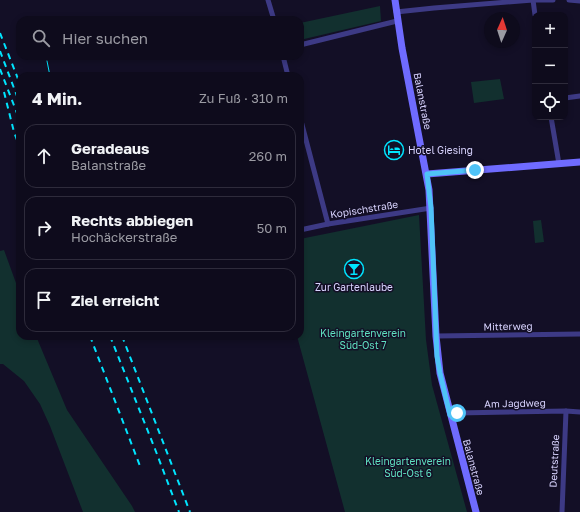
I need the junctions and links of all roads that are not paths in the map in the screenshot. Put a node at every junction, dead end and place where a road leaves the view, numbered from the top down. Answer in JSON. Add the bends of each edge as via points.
{"nodes":[{"id":1,"x":268,"y":0,"type":"edge"},
{"id":2,"x":395,"y":0,"type":"edge"},
{"id":3,"x":533,"y":0,"type":"edge"},
{"id":4,"x":553,"y":0,"type":"edge"},
{"id":5,"x":569,"y":0,"type":"edge"},
{"id":6,"x":580,"y":1,"type":"edge"},
{"id":7,"x":396,"y":12,"type":"junction"},
{"id":8,"x":535,"y":12,"type":"edge"},
{"id":9,"x":273,"y":16,"type":"edge"},
{"id":10,"x":397,"y":21,"type":"junction"},
{"id":11,"x":304,"y":44,"type":"edge"},
{"id":12,"x":284,"y":60,"type":"edge"},
{"id":13,"x":287,"y":72,"type":"edge"},
{"id":14,"x":580,"y":96,"type":"edge"},
{"id":15,"x":568,"y":98,"type":"edge"},
{"id":16,"x":552,"y":120,"type":"edge"},
{"id":17,"x":304,"y":132,"type":"edge"},
{"id":18,"x":580,"y":162,"type":"edge"},
{"id":19,"x":559,"y":164,"type":"junction"},
{"id":20,"x":427,"y":174,"type":"junction"},
{"id":21,"x":431,"y":208,"type":"junction"},
{"id":22,"x":328,"y":224,"type":"junction"},
{"id":23,"x":304,"y":229,"type":"edge"},
{"id":24,"x":580,"y":334,"type":"edge"},
{"id":25,"x":436,"y":336,"type":"junction"},
{"id":26,"x":566,"y":411,"type":"junction"},
{"id":27,"x":580,"y":412,"type":"edge"},
{"id":28,"x":450,"y":415,"type":"junction"},
{"id":29,"x":476,"y":512,"type":"edge"},
{"id":30,"x":562,"y":512,"type":"edge"}],
"edges":[{"from":1,"to":9,"type":"street"},
{"from":2,"to":7,"type":"street","name":"Balanstraße"},
{"from":3,"to":4,"type":"street"},
{"from":3,"to":7,"type":"street"},
{"from":3,"to":8,"type":"street"},
{"from":5,"to":6,"type":"street"},
{"from":7,"to":10,"type":"street","name":"Balanstraße"},
{"from":10,"to":11,"type":"street"},
{"from":10,"to":20,"type":"street","name":"Balanstraße"},
{"from":12,"to":13,"type":"street"},
{"from":14,"to":15,"type":"street"},
{"from":16,"to":19,"type":"street"},
{"from":17,"to":22,"type":"street"},
{"from":18,"to":19,"type":"street"},
{"from":19,"to":20,"type":"street"},
{"from":20,"to":21,"type":"street","name":"Balanstraße"},
{"from":21,"to":22,"type":"street","name":"Kopischstraße"},
{"from":21,"to":25,"type":"street","name":"Balanstraße"},
{"from":22,"to":23,"type":"street","name":"Kopischstraße"},
{"from":24,"to":25,"type":"street","name":"Mitterweg"},
{"from":25,"to":28,"type":"street","name":"Balanstraße","via":[[440,373]]},
{"from":26,"to":27,"type":"street","name":"Am Jagdweg"},
{"from":26,"to":28,"type":"street","name":"Am Jagdweg"},
{"from":26,"to":30,"type":"street","name":"Deutstraße"},
{"from":28,"to":29,"type":"street","name":"Balanstraße"}]}
